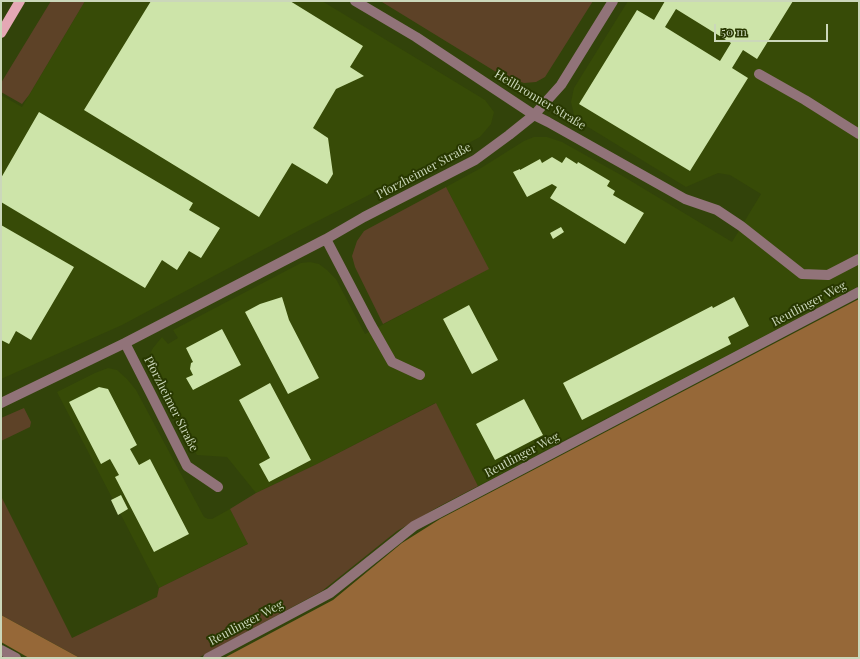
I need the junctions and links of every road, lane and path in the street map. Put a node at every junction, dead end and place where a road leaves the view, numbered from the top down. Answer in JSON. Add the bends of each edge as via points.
{"nodes":[{"id":1,"x":20,"y":1,"type":"edge"},
{"id":2,"x":356,"y":1,"type":"edge"},
{"id":3,"x":613,"y":1,"type":"edge"},
{"id":4,"x":1,"y":33,"type":"edge"},
{"id":5,"x":759,"y":74,"type":"dead end"},
{"id":6,"x":534,"y":115,"type":"junction"},
{"id":7,"x":859,"y":134,"type":"edge"},
{"id":8,"x":326,"y":239,"type":"junction"},
{"id":9,"x":859,"y":259,"type":"edge"},
{"id":10,"x":859,"y":292,"type":"edge"},
{"id":11,"x":125,"y":343,"type":"junction"},
{"id":12,"x":420,"y":376,"type":"dead end"},
{"id":13,"x":1,"y":403,"type":"edge"},
{"id":14,"x":218,"y":487,"type":"dead end"},
{"id":15,"x":1,"y":650,"type":"edge"},
{"id":16,"x":16,"y":658,"type":"edge"},
{"id":17,"x":208,"y":658,"type":"edge"}],
"edges":[{"from":1,"to":4,"type":"main road"},
{"from":2,"to":6,"type":"street","name":"Heilbronner Straße","via":[[416,37]]},
{"from":3,"to":6,"type":"street","name":"Pforzheimer Straße","via":[[562,85]]},
{"from":5,"to":7,"type":"street"},
{"from":6,"to":8,"type":"street","name":"Pforzheimer Straße","via":[[475,160]]},
{"from":6,"to":9,"type":"street","name":"Heilbronner Straße","via":[[685,199],[717,210],[802,274],[828,275]]},
{"from":8,"to":11,"type":"street","name":"Pforzheimer Straße"},
{"from":8,"to":12,"type":"street","via":[[392,362]]},
{"from":10,"to":17,"type":"street","name":"Reutlinger Weg","via":[[414,526],[330,593]]},
{"from":11,"to":13,"type":"street","name":"Pforzheimer Straße"},
{"from":11,"to":14,"type":"street","name":"Pforzheimer Straße","via":[[187,466]]},
{"from":15,"to":16,"type":"street"}]}
